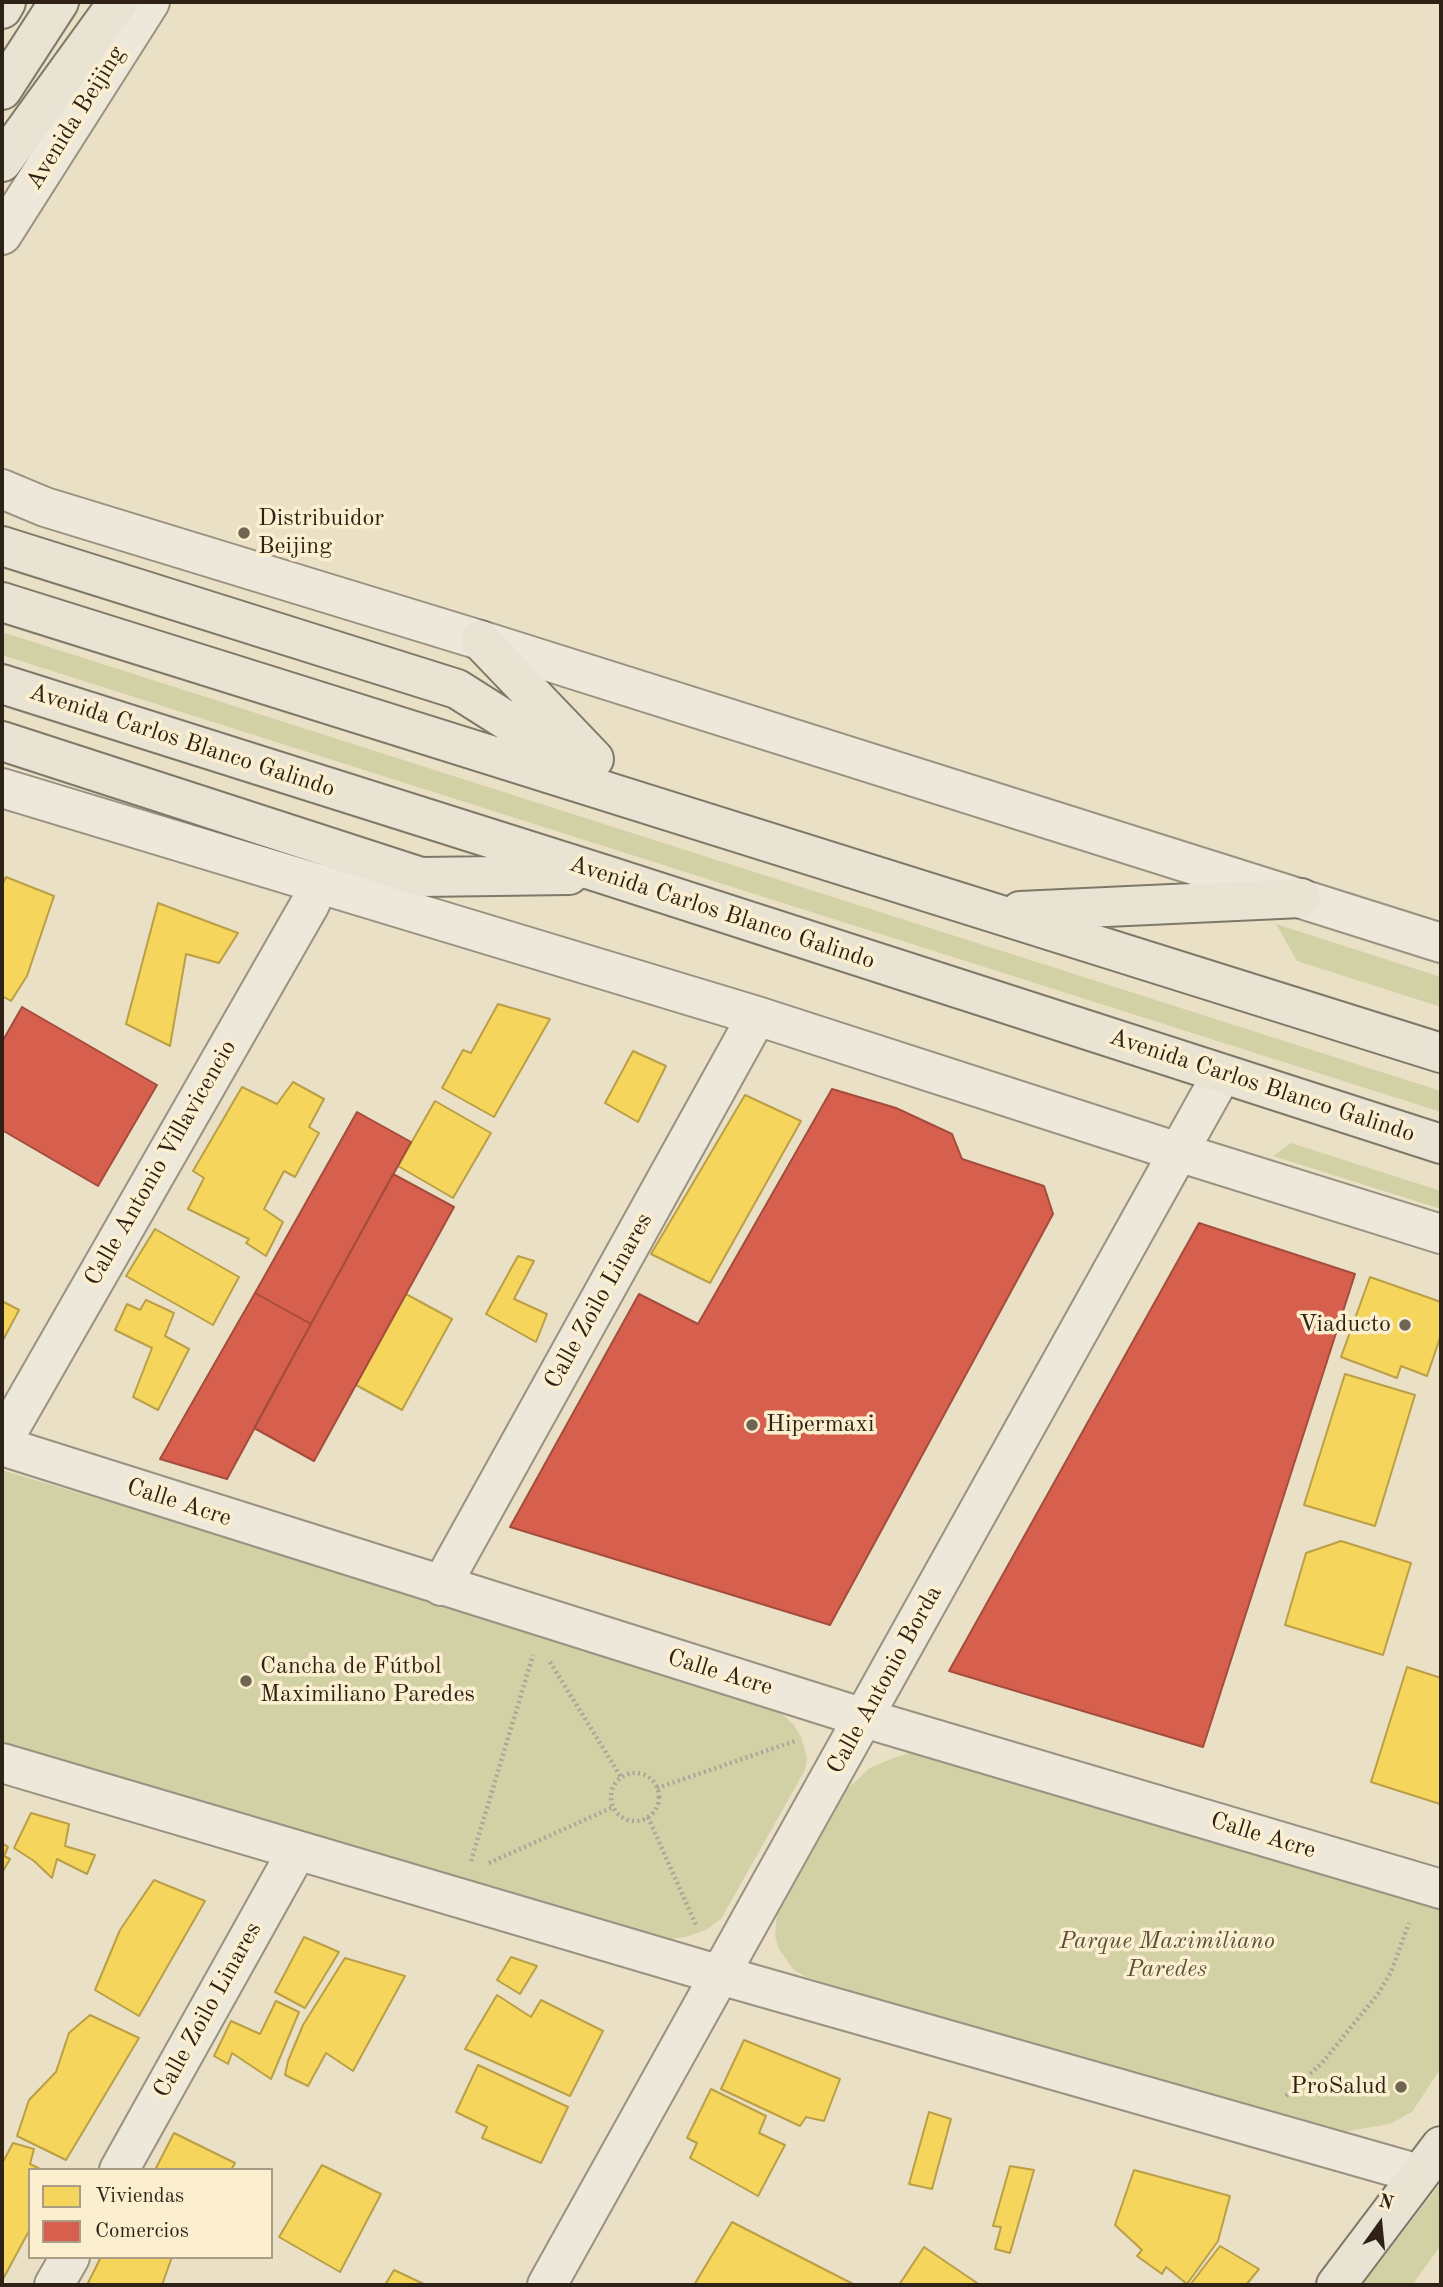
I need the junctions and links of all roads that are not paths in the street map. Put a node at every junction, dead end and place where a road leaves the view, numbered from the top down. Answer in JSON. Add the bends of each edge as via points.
{"nodes":[{"id":1,"x":6,"y":2,"type":"edge"},
{"id":2,"x":59,"y":2,"type":"edge"},
{"id":3,"x":118,"y":2,"type":"edge"},
{"id":4,"x":150,"y":2,"type":"edge"},
{"id":5,"x":2,"y":9,"type":"edge"},
{"id":6,"x":2,"y":90,"type":"edge"},
{"id":7,"x":2,"y":162,"type":"edge"},
{"id":8,"x":2,"y":235,"type":"edge"},
{"id":9,"x":2,"y":489,"type":"edge"},
{"id":10,"x":2,"y":546,"type":"edge"},
{"id":11,"x":2,"y":602,"type":"edge"},
{"id":12,"x":480,"y":640,"type":"junction"},
{"id":13,"x":2,"y":684,"type":"edge"},
{"id":14,"x":2,"y":741,"type":"edge"},
{"id":15,"x":2,"y":788,"type":"edge"},
{"id":16,"x":634,"y":801,"type":"junction"},
{"id":17,"x":603,"y":874,"type":"junction"},
{"id":18,"x":319,"y":883,"type":"junction"},
{"id":19,"x":1301,"y":898,"type":"junction"},
{"id":20,"x":992,"y":912,"type":"junction"},
{"id":21,"x":1441,"y":943,"type":"edge"},
{"id":22,"x":757,"y":1016,"type":"junction"},
{"id":23,"x":1441,"y":1053,"type":"edge"},
{"id":24,"x":1222,"y":1074,"type":"junction"},
{"id":25,"x":1441,"y":1144,"type":"edge"},
{"id":26,"x":1178,"y":1152,"type":"junction"},
{"id":27,"x":1441,"y":1234,"type":"edge"},
{"id":28,"x":2,"y":1444,"type":"edge"},
{"id":29,"x":442,"y":1586,"type":"junction"},
{"id":30,"x":864,"y":1718,"type":"junction"},
{"id":31,"x":2,"y":1763,"type":"edge"},
{"id":32,"x":297,"y":1851,"type":"junction"},
{"id":33,"x":1441,"y":1889,"type":"edge"},
{"id":34,"x":720,"y":1975,"type":"junction"},
{"id":35,"x":1430,"y":2160,"type":"edge"},
{"id":36,"x":120,"y":2168,"type":"edge"},
{"id":37,"x":69,"y":2259,"type":"edge"},
{"id":38,"x":54,"y":2285,"type":"edge"},
{"id":39,"x":547,"y":2285,"type":"edge"},
{"id":40,"x":1336,"y":2285,"type":"edge"}],
"edges":[{"from":1,"to":5,"type":"main road"},
{"from":2,"to":6,"type":"main road"},
{"from":3,"to":7,"type":"main road"},
{"from":4,"to":8,"type":"street","name":"Avenida Beijing"},
{"from":9,"to":12,"type":"street","via":[[46,507]]},
{"from":10,"to":16,"type":"main road","via":[[457,689]]},
{"from":11,"to":16,"type":"main road"},
{"from":12,"to":16,"type":"main road"},
{"from":12,"to":19,"type":"street"},
{"from":13,"to":17,"type":"main road","name":"Avenida Carlos Blanco Galindo"},
{"from":14,"to":17,"type":"main road","via":[[421,877]]},
{"from":15,"to":18,"type":"street"},
{"from":16,"to":20,"type":"main road"},
{"from":17,"to":24,"type":"main road","name":"Avenida Carlos Blanco Galindo"},
{"from":18,"to":22,"type":"street"},
{"from":18,"to":28,"type":"street","name":"Calle Antonio Villavicencio"},
{"from":19,"to":20,"type":"main road"},
{"from":19,"to":21,"type":"street"},
{"from":20,"to":23,"type":"main road"},
{"from":22,"to":26,"type":"street"},
{"from":22,"to":29,"type":"street","name":"Calle Zoilo Linares"},
{"from":24,"to":25,"type":"main road","name":"Avenida Carlos Blanco Galindo"},
{"from":24,"to":26,"type":"street","name":"Calle Antonio Borda"},
{"from":26,"to":27,"type":"street"},
{"from":26,"to":30,"type":"street","name":"Calle Antonio Borda"},
{"from":28,"to":29,"type":"street","name":"Calle Acre"},
{"from":29,"to":30,"type":"street","name":"Calle Acre"},
{"from":30,"to":33,"type":"street","name":"Calle Acre"},
{"from":30,"to":34,"type":"street","name":"Calle Antonio Borda"},
{"from":31,"to":32,"type":"street"},
{"from":32,"to":34,"type":"street"},
{"from":32,"to":36,"type":"street","name":"Calle Zoilo Linares"},
{"from":34,"to":35,"type":"street"},
{"from":34,"to":39,"type":"street","name":"Calle Antonio Borda"},
{"from":35,"to":40,"type":"main road"},
{"from":37,"to":38,"type":"street"}]}
